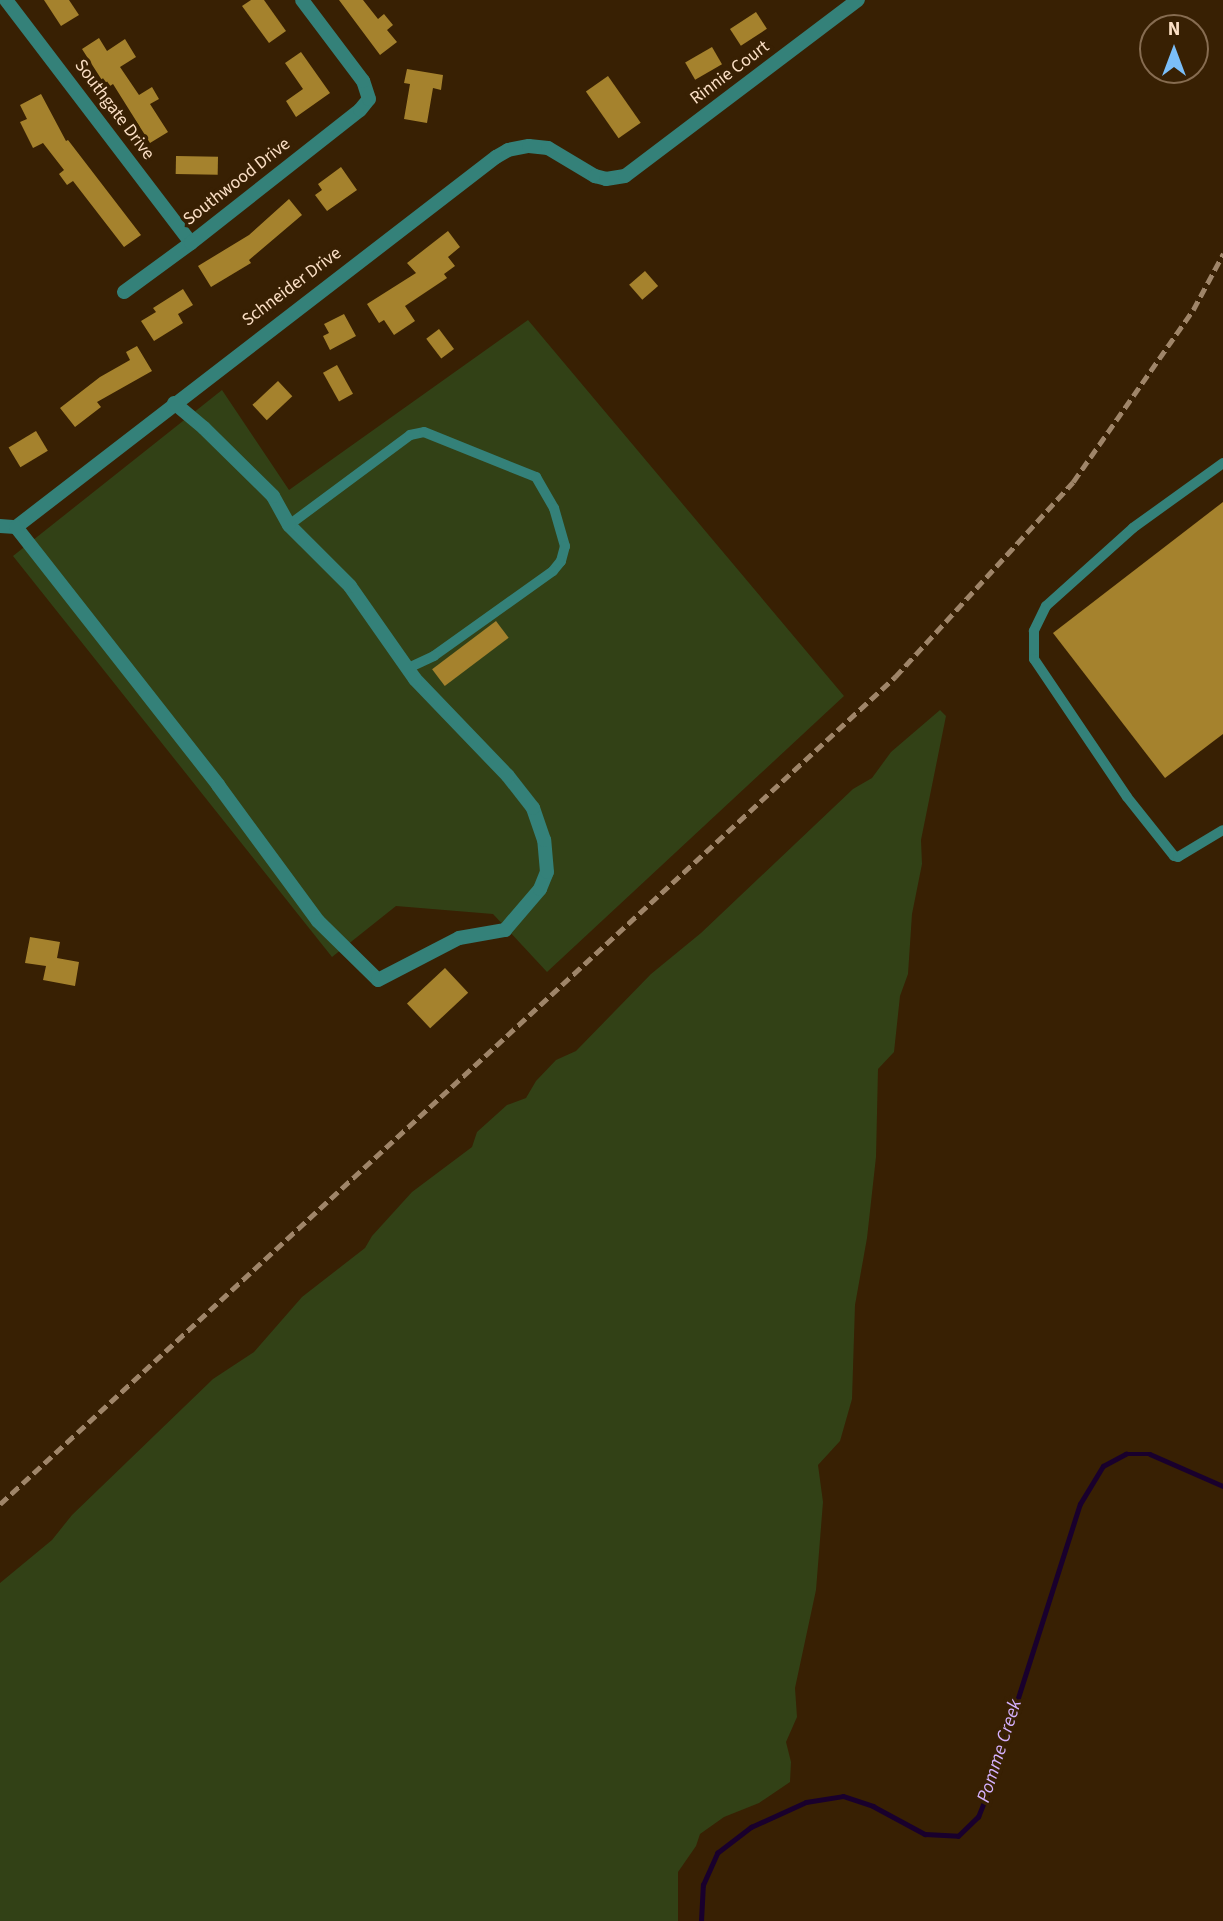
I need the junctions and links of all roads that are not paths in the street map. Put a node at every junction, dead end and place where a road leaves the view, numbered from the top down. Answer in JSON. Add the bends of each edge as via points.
{"nodes":[{"id":1,"x":6,"y":0,"type":"edge"},
{"id":2,"x":302,"y":0,"type":"edge"},
{"id":3,"x":858,"y":0,"type":"edge"},
{"id":4,"x":625,"y":176,"type":"joint"},
{"id":5,"x":191,"y":243,"type":"junction"},
{"id":6,"x":124,"y":292,"type":"dead end"},
{"id":7,"x":174,"y":404,"type":"junction"},
{"id":8,"x":1223,"y":463,"type":"edge"},
{"id":9,"x":289,"y":525,"type":"junction"},
{"id":10,"x":0,"y":526,"type":"edge"},
{"id":11,"x":16,"y":527,"type":"junction"},
{"id":12,"x":408,"y":668,"type":"junction"},
{"id":13,"x":1223,"y":831,"type":"edge"}],
"edges":[{"from":1,"to":5,"type":"street","name":"Southgate Drive"},
{"from":2,"to":5,"type":"street","name":"Southwood Drive","via":[[363,81],[369,99]]},
{"from":3,"to":4,"type":"street","name":"Rinnie Court"},
{"from":4,"to":7,"type":"street","name":"Schneider Drive","via":[[595,176],[548,148],[508,150]]},
{"from":5,"to":6,"type":"street","name":"Southwood Drive"},
{"from":7,"to":9,"type":"street","via":[[272,496]]},
{"from":7,"to":11,"type":"street","name":"Schneider Drive"},
{"from":8,"to":13,"type":"lane","via":[[1133,528],[1046,607],[1034,631],[1034,659],[1127,797],[1174,856]]},
{"from":9,"to":12,"type":"street","via":[[350,586]]},
{"from":9,"to":12,"type":"lane","via":[[410,435],[424,432],[536,477],[558,521],[565,546],[561,561],[434,656]]},
{"from":10,"to":11,"type":"street"},
{"from":11,"to":12,"type":"street","via":[[318,921],[378,980],[459,938],[505,930],[540,890],[547,872],[544,840],[533,808]]}]}
